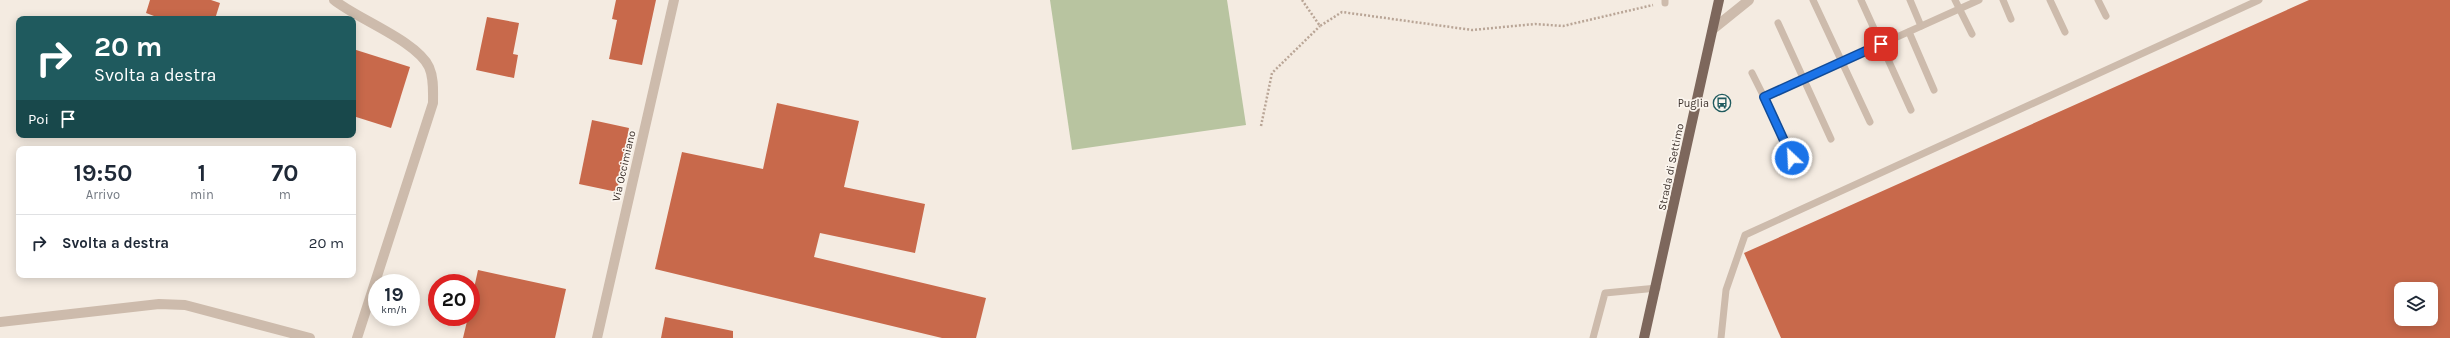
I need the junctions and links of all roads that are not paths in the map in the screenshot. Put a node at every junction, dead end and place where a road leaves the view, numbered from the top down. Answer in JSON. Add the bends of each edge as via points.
{"nodes":[{"id":1,"x":334,"y":0,"type":"edge"},
{"id":2,"x":674,"y":0,"type":"edge"},
{"id":3,"x":1719,"y":0,"type":"edge"},
{"id":4,"x":1749,"y":0,"type":"edge"},
{"id":5,"x":1813,"y":0,"type":"edge"},
{"id":6,"x":1861,"y":0,"type":"edge"},
{"id":7,"x":1910,"y":0,"type":"edge"},
{"id":8,"x":1955,"y":0,"type":"edge"},
{"id":9,"x":1979,"y":0,"type":"edge"},
{"id":10,"x":2003,"y":0,"type":"edge"},
{"id":11,"x":2050,"y":0,"type":"edge"},
{"id":12,"x":2098,"y":0,"type":"edge"},
{"id":13,"x":2254,"y":1,"type":"edge"},
{"id":14,"x":1959,"y":9,"type":"junction"},
{"id":15,"x":2106,"y":16,"type":"dead end"},
{"id":16,"x":2011,"y":18,"type":"dead end"},
{"id":17,"x":1778,"y":22,"type":"dead end"},
{"id":18,"x":1921,"y":26,"type":"junction"},
{"id":19,"x":1714,"y":29,"type":"junction"},
{"id":20,"x":1909,"y":32,"type":"junction"},
{"id":21,"x":2065,"y":32,"type":"dead end"},
{"id":22,"x":1972,"y":34,"type":"dead end"},
{"id":23,"x":1881,"y":44,"type":"junction"},
{"id":24,"x":1842,"y":62,"type":"junction"},
{"id":25,"x":1752,"y":73,"type":"dead end"},
{"id":26,"x":1804,"y":79,"type":"junction"},
{"id":27,"x":1934,"y":90,"type":"dead end"},
{"id":28,"x":1764,"y":97,"type":"junction"},
{"id":29,"x":1911,"y":110,"type":"dead end"},
{"id":30,"x":1870,"y":122,"type":"dead end"},
{"id":31,"x":1831,"y":139,"type":"dead end"},
{"id":32,"x":1792,"y":158,"type":"dead end"},
{"id":33,"x":1657,"y":288,"type":"junction"},
{"id":34,"x":0,"y":322,"type":"edge"},
{"id":35,"x":310,"y":338,"type":"edge"},
{"id":36,"x":357,"y":338,"type":"edge"},
{"id":37,"x":597,"y":338,"type":"edge"},
{"id":38,"x":1593,"y":338,"type":"edge"},
{"id":39,"x":1644,"y":338,"type":"edge"},
{"id":40,"x":1722,"y":338,"type":"edge"}],
"edges":[{"from":1,"to":36,"type":"street","via":[[416,52],[428,66],[433,83],[433,103]]},
{"from":2,"to":37,"type":"street","name":"Via Occimiano"},
{"from":3,"to":19,"type":"main road","name":"Strada di Settimo"},
{"from":4,"to":19,"type":"street"},
{"from":5,"to":24,"type":"lane"},
{"from":6,"to":23,"type":"lane"},
{"from":7,"to":18,"type":"lane"},
{"from":8,"to":14,"type":"lane"},
{"from":9,"to":14,"type":"lane"},
{"from":10,"to":16,"type":"lane"},
{"from":11,"to":21,"type":"lane"},
{"from":12,"to":15,"type":"lane"},
{"from":13,"to":40,"type":"lane","via":[[1745,235],[1726,290]]},
{"from":14,"to":18,"type":"lane"},
{"from":14,"to":22,"type":"lane"},
{"from":17,"to":26,"type":"lane"},
{"from":18,"to":20,"type":"lane"},
{"from":19,"to":33,"type":"main road","name":"Strada di Settimo"},
{"from":20,"to":23,"type":"lane"},
{"from":20,"to":27,"type":"lane"},
{"from":23,"to":24,"type":"lane"},
{"from":23,"to":29,"type":"lane"},
{"from":24,"to":26,"type":"lane"},
{"from":24,"to":30,"type":"lane"},
{"from":25,"to":28,"type":"lane"},
{"from":26,"to":28,"type":"lane"},
{"from":26,"to":31,"type":"lane"},
{"from":28,"to":32,"type":"lane"},
{"from":33,"to":38,"type":"lane","via":[[1605,293]]},
{"from":33,"to":39,"type":"main road","name":"Strada di Settimo"},
{"from":34,"to":35,"type":"street","via":[[159,304],[185,305]]}]}
